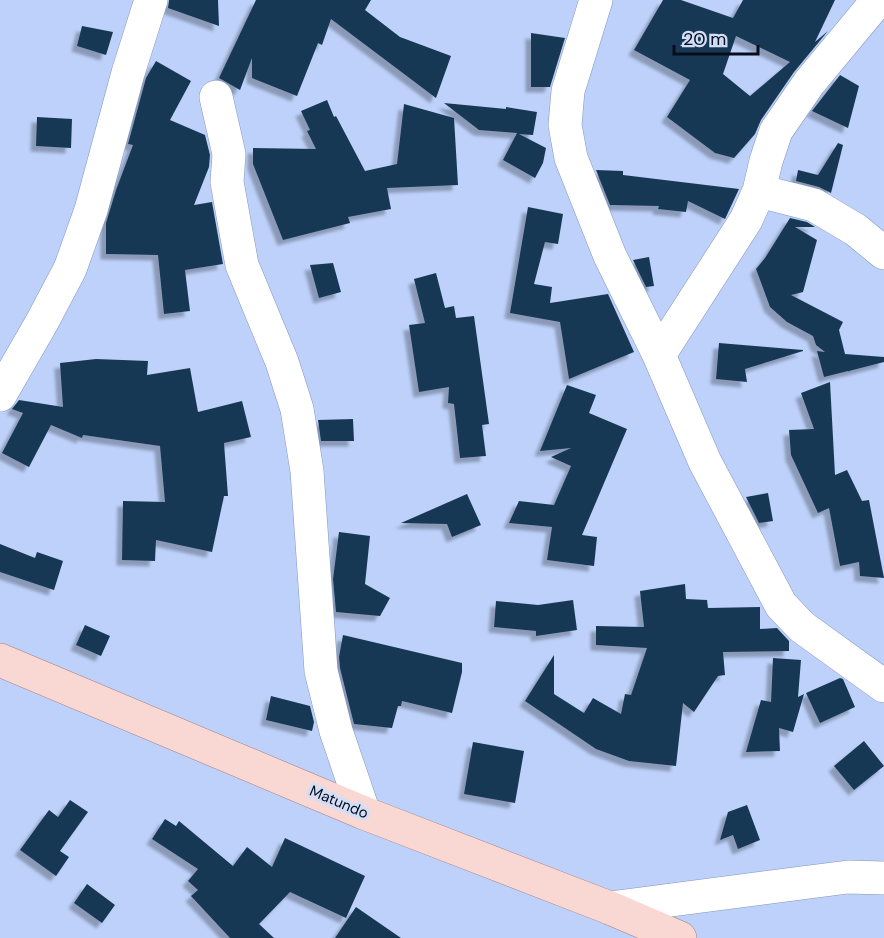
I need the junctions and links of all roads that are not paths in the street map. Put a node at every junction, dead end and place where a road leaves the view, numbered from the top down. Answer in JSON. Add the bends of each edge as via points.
{"nodes":[{"id":1,"x":151,"y":0,"type":"edge"},
{"id":2,"x":596,"y":0,"type":"edge"},
{"id":3,"x":878,"y":0,"type":"edge"},
{"id":4,"x":216,"y":97,"type":"dead end"},
{"id":5,"x":759,"y":190,"type":"junction"},
{"id":6,"x":884,"y":253,"type":"edge"},
{"id":7,"x":659,"y":356,"type":"junction"},
{"id":8,"x":0,"y":395,"type":"edge"},
{"id":9,"x":0,"y":660,"type":"edge"},
{"id":10,"x":884,"y":686,"type":"edge"},
{"id":11,"x":364,"y":813,"type":"junction"},
{"id":12,"x":884,"y":878,"type":"edge"},
{"id":13,"x":610,"y":908,"type":"junction"},
{"id":14,"x":680,"y":938,"type":"edge"}],
"edges":[{"from":1,"to":8,"type":"street","via":[[91,210],[70,269]]},
{"from":2,"to":7,"type":"street","via":[[568,91],[565,125],[571,158],[610,256]]},
{"from":3,"to":5,"type":"street","via":[[809,83],[776,131]]},
{"from":4,"to":11,"type":"street","via":[[229,154],[227,182],[242,265],[297,409],[307,471],[321,670],[336,732]]},
{"from":5,"to":6,"type":"street","via":[[814,205],[856,230]]},
{"from":5,"to":7,"type":"street","via":[[746,220]]},
{"from":7,"to":10,"type":"street","via":[[705,462],[781,605],[802,627]]},
{"from":9,"to":11,"type":"main road","name":"Matundo"},
{"from":11,"to":13,"type":"main road","name":"Matundo"},
{"from":12,"to":13,"type":"street","via":[[848,877]]},
{"from":13,"to":14,"type":"main road","name":"Matundo"}]}
